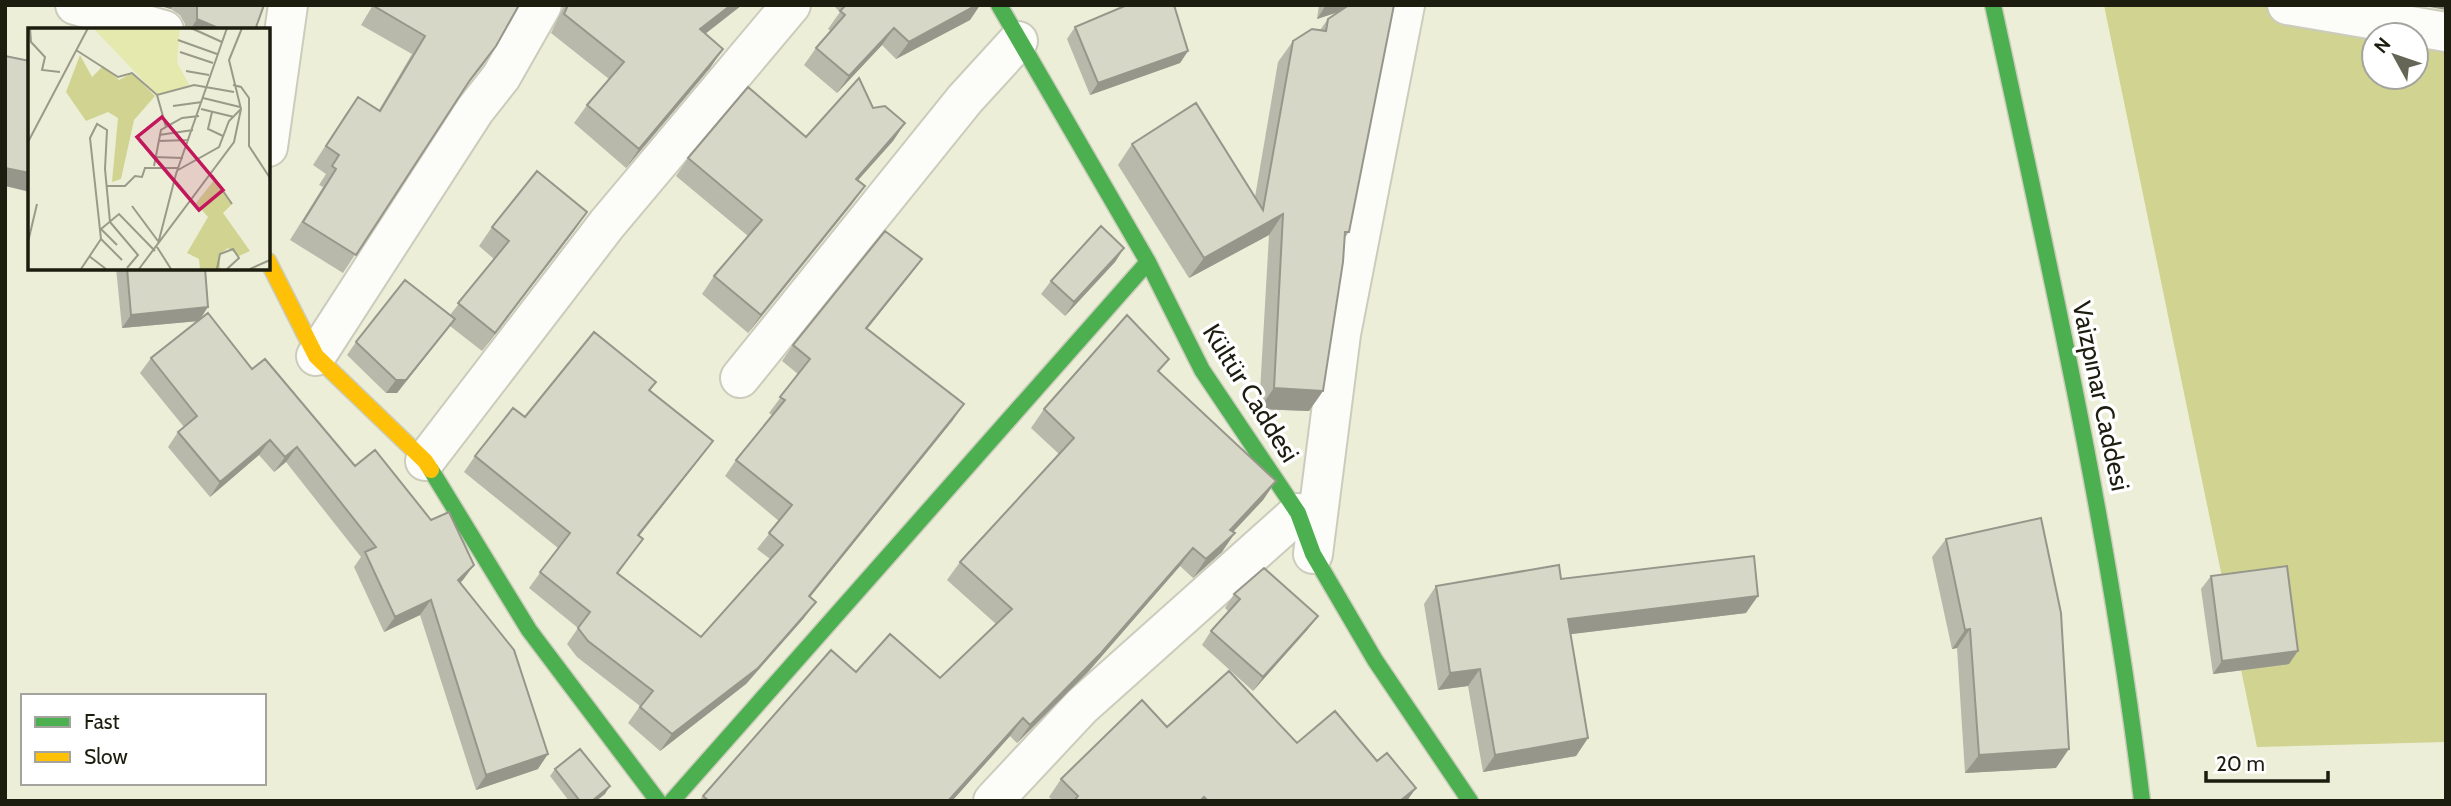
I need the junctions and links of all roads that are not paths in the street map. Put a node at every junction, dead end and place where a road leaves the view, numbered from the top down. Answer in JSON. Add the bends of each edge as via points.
{"nodes":[{"id":1,"x":75,"y":5,"type":"edge"},
{"id":2,"x":288,"y":5,"type":"edge"},
{"id":3,"x":542,"y":5,"type":"edge"},
{"id":4,"x":791,"y":5,"type":"edge"},
{"id":5,"x":999,"y":5,"type":"edge"},
{"id":6,"x":1405,"y":5,"type":"edge"},
{"id":7,"x":1993,"y":5,"type":"edge"},
{"id":8,"x":2287,"y":5,"type":"edge"},
{"id":9,"x":157,"y":28,"type":"edge"},
{"id":10,"x":2446,"y":32,"type":"edge"},
{"id":11,"x":1018,"y":41,"type":"junction"},
{"id":12,"x":273,"y":74,"type":"edge"},
{"id":13,"x":270,"y":118,"type":"edge"},
{"id":14,"x":1148,"y":262,"type":"junction"},
{"id":15,"x":270,"y":265,"type":"edge"},
{"id":16,"x":316,"y":356,"type":"junction"},
{"id":17,"x":740,"y":378,"type":"dead end"},
{"id":18,"x":425,"y":461,"type":"junction"},
{"id":19,"x":1298,"y":513,"type":"junction"},
{"id":20,"x":1313,"y":554,"type":"junction"},
{"id":21,"x":658,"y":801,"type":"edge"},
{"id":22,"x":672,"y":801,"type":"edge"},
{"id":23,"x":993,"y":801,"type":"edge"},
{"id":24,"x":1470,"y":801,"type":"edge"},
{"id":25,"x":2142,"y":801,"type":"edge"}],
"edges":[{"from":1,"to":9,"type":"street"},
{"from":2,"to":12,"type":"street"},
{"from":3,"to":16,"type":"street","via":[[501,77],[474,110]]},
{"from":4,"to":18,"type":"street","via":[[607,224]]},
{"from":5,"to":11,"type":"street","name":"Kültür Caddesi"},
{"from":6,"to":20,"type":"street","via":[[1341,334]]},
{"from":7,"to":25,"type":"street","name":"Vaizpınar Caddesi","via":[[2098,494],[2123,642]]},
{"from":8,"to":10,"type":"street"},
{"from":11,"to":14,"type":"street","name":"Kültür Caddesi"},
{"from":11,"to":17,"type":"street","via":[[965,99]]},
{"from":12,"to":13,"type":"street"},
{"from":14,"to":19,"type":"street","name":"Kültür Caddesi","via":[[1202,370]]},
{"from":14,"to":22,"type":"street"},
{"from":15,"to":16,"type":"street"},
{"from":16,"to":18,"type":"street"},
{"from":18,"to":21,"type":"street","via":[[528,630]]},
{"from":19,"to":20,"type":"street","name":"Kültür Caddesi"},
{"from":19,"to":23,"type":"street","via":[[1082,706]]},
{"from":20,"to":24,"type":"street","name":"Kültür Caddesi","via":[[1374,660]]}]}
